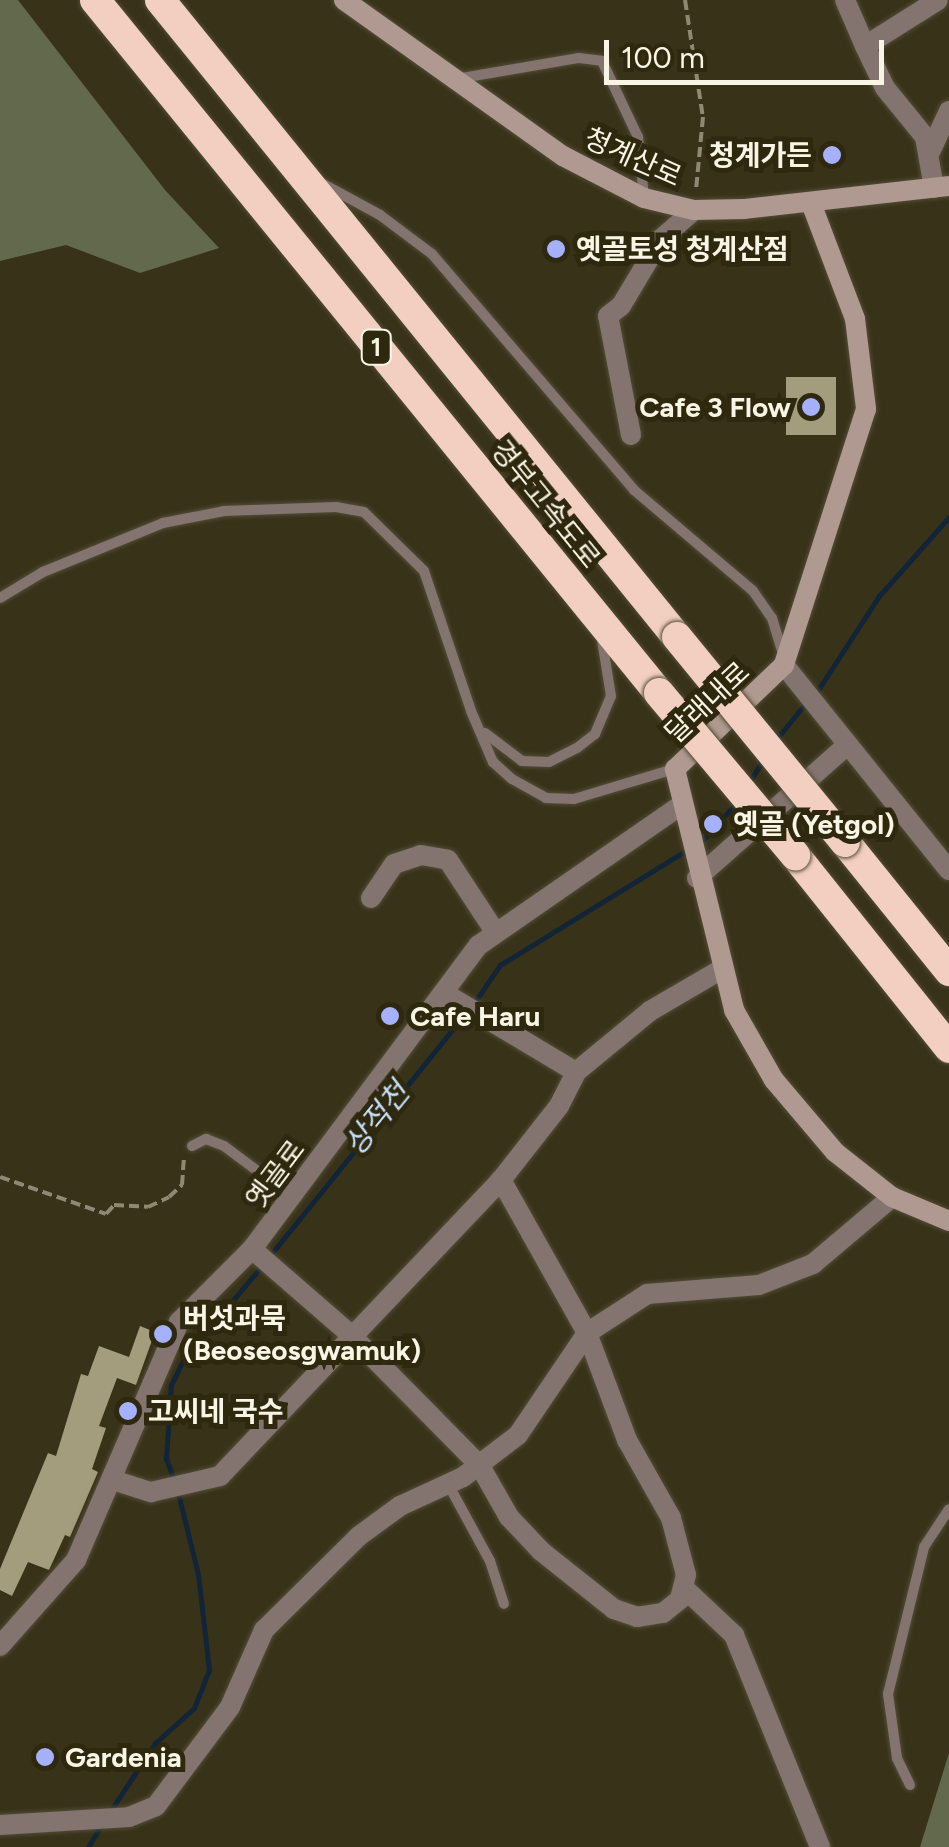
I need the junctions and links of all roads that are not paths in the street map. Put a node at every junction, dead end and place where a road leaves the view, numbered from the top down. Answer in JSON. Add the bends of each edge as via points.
{"nodes":[{"id":1,"x":95,"y":0,"type":"edge"},
{"id":2,"x":160,"y":0,"type":"edge"},
{"id":3,"x":344,"y":0,"type":"edge"},
{"id":4,"x":844,"y":0,"type":"edge"},
{"id":5,"x":938,"y":0,"type":"edge"},
{"id":6,"x":865,"y":46,"type":"junction"},
{"id":7,"x":454,"y":80,"type":"junction"},
{"id":8,"x":949,"y":112,"type":"edge"},
{"id":9,"x":931,"y":150,"type":"junction"},
{"id":10,"x":286,"y":159,"type":"junction"},
{"id":11,"x":942,"y":187,"type":"edge"},
{"id":12,"x":644,"y":198,"type":"junction"},
{"id":13,"x":811,"y":203,"type":"junction"},
{"id":14,"x":694,"y":210,"type":"junction"},
{"id":15,"x":631,"y":436,"type":"dead end"},
{"id":16,"x":0,"y":598,"type":"edge"},
{"id":17,"x":582,"y":598,"type":"junction"},
{"id":18,"x":784,"y":665,"type":"junction"},
{"id":19,"x":471,"y":710,"type":"junction"},
{"id":20,"x":838,"y":739,"type":"junction"},
{"id":21,"x":675,"y":768,"type":"junction"},
{"id":22,"x":680,"y":806,"type":"junction"},
{"id":23,"x":949,"y":870,"type":"edge"},
{"id":24,"x":695,"y":871,"type":"junction"},
{"id":25,"x":371,"y":898,"type":"dead end"},
{"id":26,"x":496,"y":933,"type":"junction"},
{"id":27,"x":722,"y":969,"type":"junction"},
{"id":28,"x":949,"y":972,"type":"edge"},
{"id":29,"x":451,"y":998,"type":"junction"},
{"id":30,"x":949,"y":1048,"type":"edge"},
{"id":31,"x":576,"y":1072,"type":"junction"},
{"id":32,"x":192,"y":1146,"type":"road end"},
{"id":33,"x":501,"y":1180,"type":"junction"},
{"id":34,"x":292,"y":1197,"type":"junction"},
{"id":35,"x":892,"y":1197,"type":"junction"},
{"id":36,"x":949,"y":1222,"type":"edge"},
{"id":37,"x":252,"y":1249,"type":"junction"},
{"id":38,"x":587,"y":1333,"type":"junction"},
{"id":39,"x":352,"y":1336,"type":"junction"},
{"id":40,"x":480,"y":1466,"type":"junction"},
{"id":41,"x":112,"y":1480,"type":"junction"},
{"id":42,"x":448,"y":1484,"type":"junction"},
{"id":43,"x":949,"y":1510,"type":"edge"},
{"id":44,"x":684,"y":1588,"type":"junction"},
{"id":45,"x":504,"y":1604,"type":"dead end"},
{"id":46,"x":0,"y":1646,"type":"edge"},
{"id":47,"x":910,"y":1785,"type":"dead end"},
{"id":48,"x":0,"y":1824,"type":"edge"},
{"id":49,"x":820,"y":1847,"type":"edge"}],
"edges":[{"from":1,"to":17,"type":"highway","name":"경부고속도로","number":"1"},
{"from":2,"to":10,"type":"highway","name":"경부고속도로","number":"1"},
{"from":3,"to":7,"type":"street","name":"청계산로"},
{"from":4,"to":6,"type":"street"},
{"from":5,"to":6,"type":"street"},
{"from":6,"to":9,"type":"street"},
{"from":7,"to":12,"type":"street","name":"청계산로","via":[[563,156]]},
{"from":7,"to":12,"type":"lane","via":[[582,58],[602,61],[638,136]]},
{"from":8,"to":9,"type":"street"},
{"from":9,"to":11,"type":"street"},
{"from":10,"to":18,"type":"lane","via":[[432,254],[634,490],[753,592],[781,637]]},
{"from":10,"to":28,"type":"highway","name":"경부고속도로","number":"1","bridge":true},
{"from":11,"to":13,"type":"street","name":"청계산로"},
{"from":12,"to":14,"type":"street","name":"청계산로"},
{"from":13,"to":14,"type":"street","name":"청계산로"},
{"from":13,"to":18,"type":"street","name":"달래내로","via":[[855,319],[866,409]]},
{"from":14,"to":15,"type":"street","via":[[661,240],[608,316]]},
{"from":16,"to":19,"type":"lane","via":[[43,572],[162,523],[224,511],[364,512],[424,571]]},
{"from":17,"to":19,"type":"lane","via":[[611,676],[611,696],[595,734],[565,756],[522,761],[500,751]]},
{"from":17,"to":30,"type":"highway","name":"경부고속도로","number":"1","bridge":true},
{"from":18,"to":20,"type":"street"},
{"from":18,"to":21,"type":"street","name":"달래내로"},
{"from":19,"to":21,"type":"lane","via":[[493,762],[546,798],[574,799]]},
{"from":20,"to":23,"type":"street"},
{"from":20,"to":24,"type":"street"},
{"from":21,"to":22,"type":"street","name":"달래내로"},
{"from":22,"to":24,"type":"street","name":"달래내로"},
{"from":22,"to":26,"type":"street","name":"옛골로"},
{"from":24,"to":27,"type":"street","name":"달래내로"},
{"from":25,"to":26,"type":"street","via":[[394,864],[420,855],[448,860]]},
{"from":26,"to":29,"type":"street","name":"옛골로"},
{"from":27,"to":31,"type":"street","via":[[650,1011]]},
{"from":27,"to":35,"type":"street","name":"달래내로","via":[[734,1010],[774,1080],[835,1152]]},
{"from":29,"to":31,"type":"street"},
{"from":29,"to":34,"type":"street","name":"옛골로"},
{"from":31,"to":33,"type":"street","via":[[559,1106]]},
{"from":32,"to":34,"type":"lane","via":[[206,1139],[224,1146]]},
{"from":33,"to":38,"type":"street"},
{"from":33,"to":39,"type":"street"},
{"from":34,"to":37,"type":"street","name":"옛골로"},
{"from":35,"to":36,"type":"street","name":"달래내로"},
{"from":35,"to":38,"type":"street","via":[[814,1264],[759,1285],[647,1294]]},
{"from":37,"to":39,"type":"street"},
{"from":37,"to":41,"type":"street","name":"옛골로","via":[[179,1322]]},
{"from":38,"to":40,"type":"street","via":[[518,1435]]},
{"from":38,"to":44,"type":"street","via":[[627,1440],[671,1518]]},
{"from":39,"to":40,"type":"street"},
{"from":39,"to":41,"type":"street","via":[[242,1456],[197,1486],[162,1491]]},
{"from":40,"to":42,"type":"street"},
{"from":40,"to":44,"type":"street","via":[[522,1531],[614,1610],[664,1614]]},
{"from":41,"to":46,"type":"street","name":"옛골로","via":[[76,1560]]},
{"from":42,"to":45,"type":"lane","via":[[490,1561]]},
{"from":42,"to":48,"type":"street","via":[[359,1536],[264,1630],[230,1708],[156,1806],[129,1817]]},
{"from":43,"to":47,"type":"lane","via":[[924,1547],[888,1694],[897,1758]]},
{"from":44,"to":49,"type":"street","via":[[734,1635]]}]}
